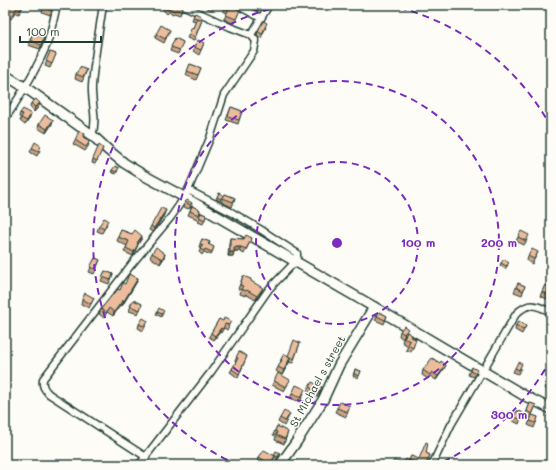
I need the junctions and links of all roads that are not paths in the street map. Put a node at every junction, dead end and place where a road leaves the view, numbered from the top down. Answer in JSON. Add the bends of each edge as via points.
{"nodes":[{"id":1,"x":57,"y":5,"type":"edge"},
{"id":2,"x":103,"y":5,"type":"edge"},
{"id":3,"x":182,"y":5,"type":"edge"},
{"id":4,"x":199,"y":5,"type":"edge"},
{"id":5,"x":237,"y":5,"type":"edge"},
{"id":6,"x":269,"y":5,"type":"edge"},
{"id":7,"x":196,"y":12,"type":"junction"},
{"id":8,"x":261,"y":18,"type":"junction"},
{"id":9,"x":251,"y":35,"type":"junction"},
{"id":10,"x":5,"y":75,"type":"edge"},
{"id":11,"x":26,"y":88,"type":"junction"},
{"id":12,"x":5,"y":119,"type":"edge"},
{"id":13,"x":92,"y":135,"type":"junction"},
{"id":14,"x":186,"y":193,"type":"junction"},
{"id":15,"x":296,"y":260,"type":"junction"},
{"id":16,"x":374,"y":307,"type":"junction"},
{"id":17,"x":551,"y":312,"type":"edge"},
{"id":18,"x":484,"y":369,"type":"junction"},
{"id":19,"x":551,"y":409,"type":"edge"},
{"id":20,"x":146,"y":456,"type":"junction"},
{"id":21,"x":139,"y":465,"type":"edge"},
{"id":22,"x":280,"y":465,"type":"edge"},
{"id":23,"x":432,"y":465,"type":"edge"}],
"edges":[{"from":1,"to":11,"type":"street","via":[[47,42]]},
{"from":2,"to":13,"type":"street","via":[[92,86],[95,125]]},
{"from":3,"to":7,"type":"street"},
{"from":4,"to":7,"type":"street"},
{"from":5,"to":8,"type":"street"},
{"from":6,"to":8,"type":"street"},
{"from":7,"to":9,"type":"street"},
{"from":8,"to":9,"type":"street"},
{"from":9,"to":14,"type":"street","via":[[256,41],[254,51],[224,95],[210,138]]},
{"from":10,"to":11,"type":"street"},
{"from":11,"to":12,"type":"street"},
{"from":11,"to":13,"type":"street"},
{"from":13,"to":14,"type":"street","via":[[124,163],[145,176]]},
{"from":14,"to":15,"type":"street"},
{"from":14,"to":20,"type":"street","via":[[171,217],[130,265],[43,379],[42,384],[49,394]]},
{"from":15,"to":16,"type":"street"},
{"from":15,"to":20,"type":"street","via":[[269,289],[211,372]]},
{"from":16,"to":18,"type":"street"},
{"from":16,"to":22,"type":"street","name":"St Michael s street","via":[[339,365],[323,400]]},
{"from":17,"to":18,"type":"street","via":[[535,305],[522,308]]},
{"from":18,"to":19,"type":"street","via":[[525,396]]},
{"from":18,"to":23,"type":"street","via":[[451,425]]},
{"from":20,"to":21,"type":"street"}]}
